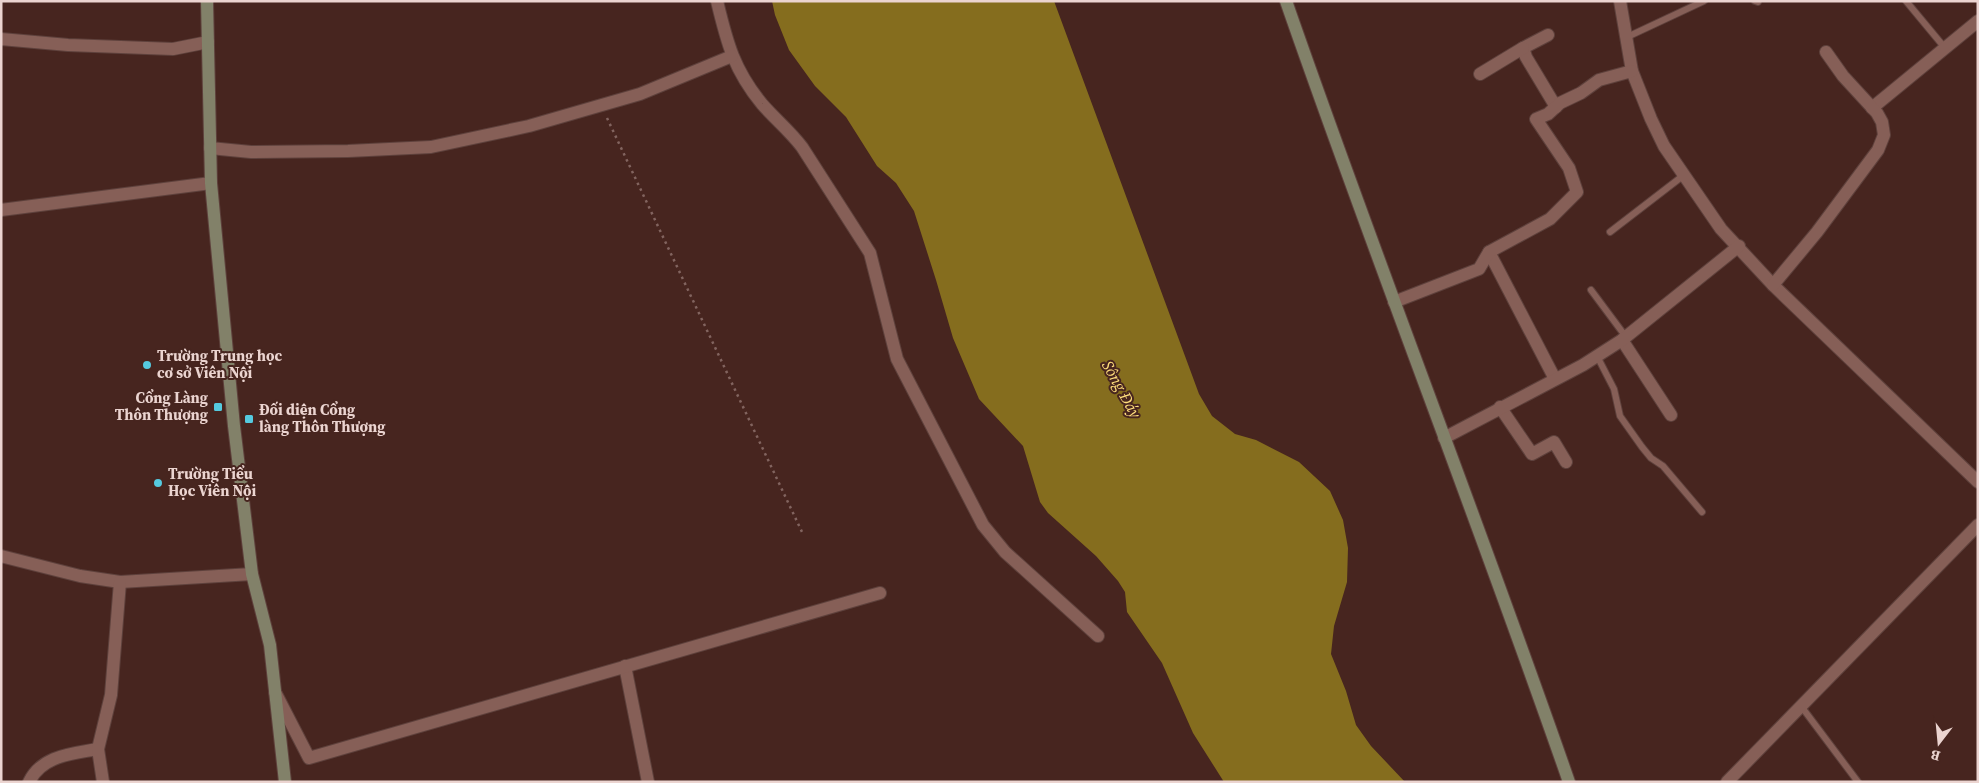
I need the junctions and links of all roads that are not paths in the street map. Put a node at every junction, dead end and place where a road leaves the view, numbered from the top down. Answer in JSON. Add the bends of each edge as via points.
{"nodes":[{"id":1,"x":207,"y":1,"type":"edge"},
{"id":2,"x":717,"y":1,"type":"edge"},
{"id":3,"x":1286,"y":1,"type":"edge"},
{"id":4,"x":1620,"y":1,"type":"edge"},
{"id":5,"x":1704,"y":1,"type":"edge"},
{"id":6,"x":1906,"y":1,"type":"edge"},
{"id":7,"x":1978,"y":21,"type":"edge"},
{"id":8,"x":1548,"y":35,"type":"dead end"},
{"id":9,"x":1626,"y":38,"type":"junction"},
{"id":10,"x":1,"y":39,"type":"edge"},
{"id":11,"x":208,"y":42,"type":"junction"},
{"id":12,"x":1523,"y":48,"type":"junction"},
{"id":13,"x":1945,"y":48,"type":"junction"},
{"id":14,"x":1826,"y":52,"type":"dead end"},
{"id":15,"x":732,"y":56,"type":"junction"},
{"id":16,"x":1632,"y":71,"type":"junction"},
{"id":17,"x":1480,"y":74,"type":"dead end"},
{"id":18,"x":1556,"y":107,"type":"junction"},
{"id":19,"x":1872,"y":108,"type":"junction"},
{"id":20,"x":210,"y":148,"type":"junction"},
{"id":21,"x":1684,"y":175,"type":"junction"},
{"id":22,"x":211,"y":183,"type":"junction"},
{"id":23,"x":1,"y":210,"type":"edge"},
{"id":24,"x":1610,"y":232,"type":"dead end"},
{"id":25,"x":1739,"y":246,"type":"junction"},
{"id":26,"x":1489,"y":252,"type":"junction"},
{"id":27,"x":1773,"y":284,"type":"junction"},
{"id":28,"x":1591,"y":290,"type":"dead end"},
{"id":29,"x":1394,"y":302,"type":"junction"},
{"id":30,"x":1624,"y":339,"type":"junction"},
{"id":31,"x":1597,"y":356,"type":"junction"},
{"id":32,"x":1555,"y":379,"type":"junction"},
{"id":33,"x":1500,"y":407,"type":"junction"},
{"id":34,"x":1671,"y":415,"type":"dead end"},
{"id":35,"x":1444,"y":438,"type":"junction"},
{"id":36,"x":1566,"y":462,"type":"dead end"},
{"id":37,"x":1978,"y":482,"type":"edge"},
{"id":38,"x":1702,"y":512,"type":"dead end"},
{"id":39,"x":1978,"y":525,"type":"edge"},
{"id":40,"x":1,"y":556,"type":"edge"},
{"id":41,"x":252,"y":574,"type":"junction"},
{"id":42,"x":120,"y":582,"type":"junction"},
{"id":43,"x":880,"y":593,"type":"dead end"},
{"id":44,"x":1098,"y":636,"type":"dead end"},
{"id":45,"x":625,"y":666,"type":"junction"},
{"id":46,"x":275,"y":692,"type":"junction"},
{"id":47,"x":1801,"y":706,"type":"junction"},
{"id":48,"x":98,"y":749,"type":"junction"},
{"id":49,"x":28,"y":782,"type":"edge"},
{"id":50,"x":103,"y":782,"type":"edge"},
{"id":51,"x":285,"y":782,"type":"edge"},
{"id":52,"x":648,"y":782,"type":"edge"},
{"id":53,"x":1569,"y":782,"type":"edge"},
{"id":54,"x":1727,"y":782,"type":"edge"},
{"id":55,"x":1858,"y":782,"type":"edge"}],
"edges":[{"from":1,"to":11,"type":"street"},
{"from":2,"to":15,"type":"street"},
{"from":3,"to":29,"type":"street"},
{"from":4,"to":9,"type":"street"},
{"from":5,"to":9,"type":"lane"},
{"from":6,"to":13,"type":"lane"},
{"from":7,"to":13,"type":"street"},
{"from":8,"to":12,"type":"street"},
{"from":9,"to":16,"type":"street"},
{"from":10,"to":11,"type":"street","via":[[173,49]]},
{"from":11,"to":20,"type":"street"},
{"from":12,"to":17,"type":"street"},
{"from":12,"to":18,"type":"street"},
{"from":13,"to":19,"type":"street"},
{"from":14,"to":19,"type":"street"},
{"from":15,"to":20,"type":"street","via":[[640,94],[601,106],[530,126],[431,147],[251,152]]},
{"from":15,"to":44,"type":"street","via":[[749,87],[802,147],[870,253],[897,359],[983,525],[1004,552]]},
{"from":16,"to":18,"type":"street","via":[[1599,80]]},
{"from":16,"to":21,"type":"street","via":[[1664,146]]},
{"from":18,"to":26,"type":"street","via":[[1536,119],[1569,168],[1577,192],[1550,220]]},
{"from":19,"to":27,"type":"street","via":[[1884,129],[1881,146],[1817,232]]},
{"from":20,"to":22,"type":"street"},
{"from":21,"to":24,"type":"lane"},
{"from":21,"to":25,"type":"street","via":[[1722,229]]},
{"from":22,"to":23,"type":"street"},
{"from":22,"to":41,"type":"street"},
{"from":25,"to":27,"type":"street"},
{"from":25,"to":30,"type":"street"},
{"from":26,"to":29,"type":"street","via":[[1479,269]]},
{"from":26,"to":32,"type":"street"},
{"from":27,"to":37,"type":"street"},
{"from":28,"to":30,"type":"lane"},
{"from":29,"to":35,"type":"street"},
{"from":30,"to":31,"type":"street"},
{"from":30,"to":34,"type":"street"},
{"from":31,"to":32,"type":"street"},
{"from":31,"to":38,"type":"lane","via":[[1614,389],[1620,416],[1650,458],[1663,466]]},
{"from":32,"to":33,"type":"street"},
{"from":33,"to":35,"type":"street"},
{"from":33,"to":36,"type":"street","via":[[1532,454],[1554,442]]},
{"from":35,"to":53,"type":"street"},
{"from":39,"to":47,"type":"street"},
{"from":40,"to":42,"type":"street","via":[[80,576]]},
{"from":41,"to":42,"type":"street"},
{"from":41,"to":46,"type":"street","via":[[270,645]]},
{"from":42,"to":48,"type":"street","via":[[111,695]]},
{"from":43,"to":45,"type":"street"},
{"from":45,"to":46,"type":"street","via":[[309,758]]},
{"from":45,"to":52,"type":"street"},
{"from":46,"to":51,"type":"street"},
{"from":47,"to":54,"type":"street"},
{"from":47,"to":55,"type":"lane"},
{"from":48,"to":49,"type":"street","via":[[48,761],[38,767]]},
{"from":48,"to":50,"type":"street"}]}
